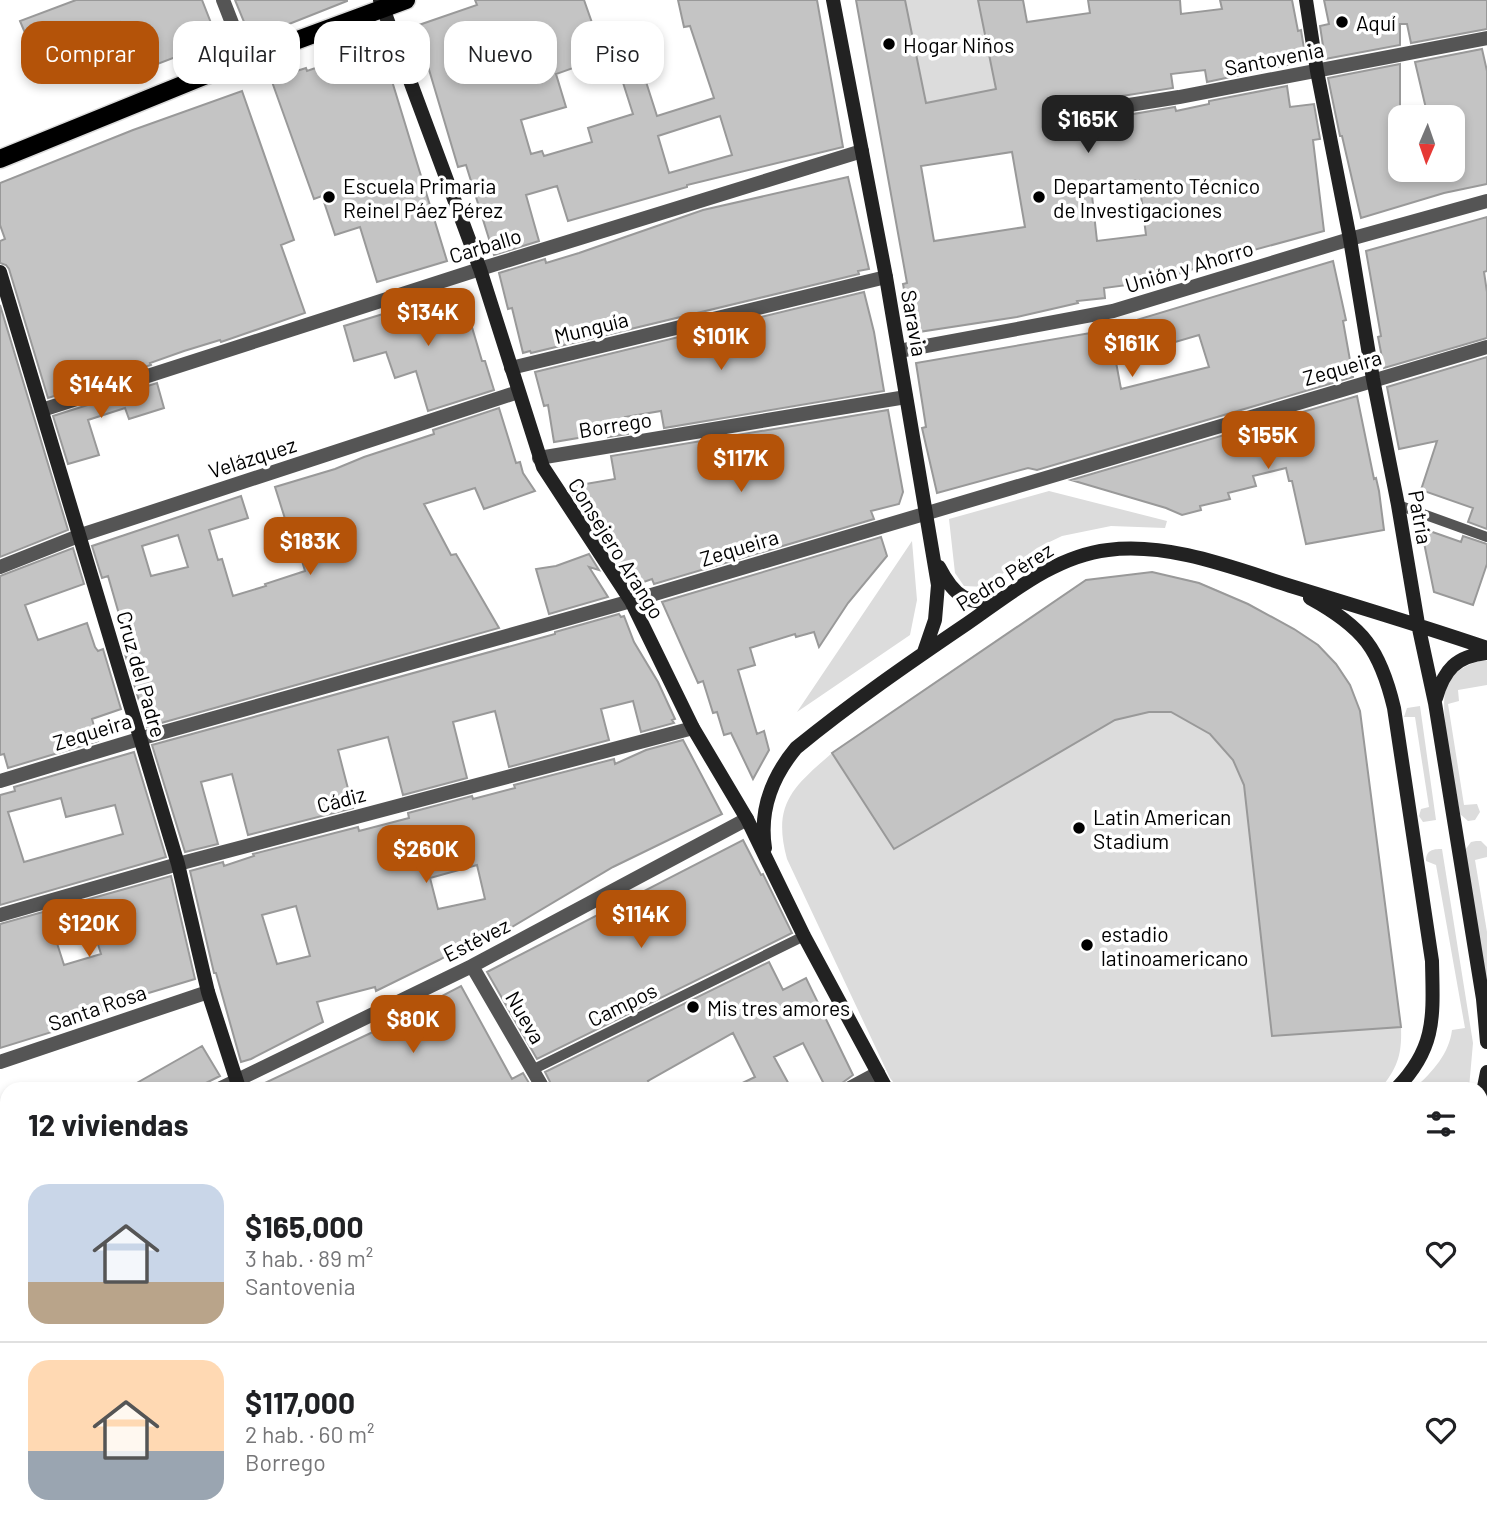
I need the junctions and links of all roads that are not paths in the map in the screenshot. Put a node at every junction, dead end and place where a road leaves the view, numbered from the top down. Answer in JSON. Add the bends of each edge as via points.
{"nodes":[{"id":1,"x":223,"y":0,"type":"edge"},
{"id":2,"x":406,"y":0,"type":"edge"},
{"id":3,"x":833,"y":0,"type":"edge"},
{"id":4,"x":1306,"y":0,"type":"edge"},
{"id":5,"x":382,"y":4,"type":"edge"},
{"id":6,"x":231,"y":21,"type":"edge"},
{"id":7,"x":300,"y":38,"type":"edge"},
{"id":8,"x":1487,"y":38,"type":"edge"},
{"id":9,"x":1317,"y":71,"type":"junction"},
{"id":10,"x":186,"y":84,"type":"edge"},
{"id":11,"x":1067,"y":115,"type":"dead end"},
{"id":12,"x":862,"y":151,"type":"junction"},
{"id":13,"x":0,"y":159,"type":"edge"},
{"id":14,"x":1487,"y":201,"type":"edge"},
{"id":15,"x":1350,"y":239,"type":"junction"},
{"id":16,"x":480,"y":269,"type":"junction"},
{"id":17,"x":0,"y":272,"type":"edge"},
{"id":18,"x":886,"y":277,"type":"junction"},
{"id":19,"x":1487,"y":347,"type":"edge"},
{"id":20,"x":899,"y":351,"type":"junction"},
{"id":21,"x":511,"y":368,"type":"junction"},
{"id":22,"x":1373,"y":379,"type":"junction"},
{"id":23,"x":519,"y":392,"type":"junction"},
{"id":24,"x":906,"y":397,"type":"junction"},
{"id":25,"x":42,"y":410,"type":"junction"},
{"id":26,"x":539,"y":458,"type":"junction"},
{"id":27,"x":1398,"y":505,"type":"junction"},
{"id":28,"x":927,"y":513,"type":"junction"},
{"id":29,"x":80,"y":535,"type":"junction"},
{"id":30,"x":1487,"y":537,"type":"edge"},
{"id":31,"x":934,"y":560,"type":"junction"},
{"id":32,"x":0,"y":567,"type":"edge"},
{"id":33,"x":1281,"y":583,"type":"junction"},
{"id":34,"x":1002,"y":600,"type":"junction"},
{"id":35,"x":631,"y":601,"type":"junction"},
{"id":36,"x":1386,"y":615,"type":"junction"},
{"id":37,"x":1418,"y":624,"type":"junction"},
{"id":38,"x":1487,"y":650,"type":"edge"},
{"id":39,"x":924,"y":652,"type":"junction"},
{"id":40,"x":1377,"y":656,"type":"junction"},
{"id":41,"x":1435,"y":703,"type":"junction"},
{"id":42,"x":693,"y":728,"type":"junction"},
{"id":43,"x":139,"y":739,"type":"junction"},
{"id":44,"x":0,"y":781,"type":"edge"},
{"id":45,"x":766,"y":801,"type":"junction"},
{"id":46,"x":747,"y":819,"type":"junction"},
{"id":47,"x":767,"y":856,"type":"junction"},
{"id":48,"x":178,"y":864,"type":"junction"},
{"id":49,"x":0,"y":915,"type":"edge"},
{"id":50,"x":804,"y":936,"type":"junction"},
{"id":51,"x":472,"y":966,"type":"junction"},
{"id":52,"x":208,"y":992,"type":"junction"},
{"id":53,"x":1487,"y":1042,"type":"edge"},
{"id":54,"x":0,"y":1062,"type":"edge"},
{"id":55,"x":532,"y":1069,"type":"junction"},
{"id":56,"x":878,"y":1073,"type":"junction"},
{"id":57,"x":236,"y":1082,"type":"edge"},
{"id":58,"x":243,"y":1082,"type":"edge"},
{"id":59,"x":540,"y":1082,"type":"edge"},
{"id":60,"x":861,"y":1082,"type":"edge"},
{"id":61,"x":883,"y":1082,"type":"edge"},
{"id":62,"x":1402,"y":1082,"type":"edge"}],
"edges":[{"from":1,"to":6,"type":"street"},
{"from":2,"to":5,"type":"main road"},
{"from":3,"to":12,"type":"street","name":"Saravia"},
{"from":4,"to":9,"type":"street","name":"Patria"},
{"from":5,"to":7,"type":"main road"},
{"from":5,"to":16,"type":"street","name":"Consejero Arango"},
{"from":8,"to":9,"type":"street","name":"Santovenia"},
{"from":9,"to":11,"type":"street","name":"Santovenia"},
{"from":9,"to":15,"type":"street","name":"Patria"},
{"from":10,"to":13,"type":"main road"},
{"from":12,"to":16,"type":"street","name":"Carballo"},
{"from":12,"to":18,"type":"street","name":"Saravia"},
{"from":14,"to":15,"type":"street","name":"Unión y Ahorro"},
{"from":15,"to":20,"type":"street","name":"Unión y Ahorro","via":[[1112,311]]},
{"from":15,"to":22,"type":"street","name":"Patria"},
{"from":16,"to":21,"type":"street","name":"Consejero Arango"},
{"from":16,"to":25,"type":"street","name":"Carballo"},
{"from":17,"to":25,"type":"street","name":"Cruz del Padre"},
{"from":18,"to":20,"type":"street","name":"Saravia"},
{"from":18,"to":21,"type":"street","name":"Munguía"},
{"from":19,"to":22,"type":"street","name":"Zequeira"},
{"from":20,"to":24,"type":"street","name":"Saravia"},
{"from":21,"to":23,"type":"street","name":"Consejero Arango"},
{"from":22,"to":27,"type":"street","name":"Patria"},
{"from":22,"to":28,"type":"street","name":"Zequeira"},
{"from":23,"to":26,"type":"street","name":"Consejero Arango"},
{"from":23,"to":29,"type":"street","name":"Velázquez"},
{"from":24,"to":26,"type":"street","name":"Borrego"},
{"from":24,"to":28,"type":"street","name":"Saravia"},
{"from":25,"to":29,"type":"street","name":"Cruz del Padre"},
{"from":26,"to":35,"type":"street","name":"Consejero Arango"},
{"from":27,"to":30,"type":"lane"},
{"from":27,"to":37,"type":"street","name":"Patria"},
{"from":28,"to":31,"type":"street","name":"Saravia"},
{"from":28,"to":35,"type":"street","name":"Zequeira"},
{"from":29,"to":32,"type":"street","name":"Velázquez"},
{"from":29,"to":43,"type":"street","name":"Cruz del Padre"},
{"from":31,"to":34,"type":"street","via":[[945,579],[968,601]]},
{"from":31,"to":39,"type":"street","name":"Saravia","via":[[938,603]]},
{"from":33,"to":34,"type":"street","name":"Pedro Pérez","via":[[1176,554],[1124,549],[1067,561]]},
{"from":33,"to":36,"type":"street","name":"Pedro Pérez"},
{"from":33,"to":40,"type":"street","via":[[1344,620],[1362,634]]},
{"from":34,"to":39,"type":"street","name":"Pedro Pérez"},
{"from":35,"to":42,"type":"street","name":"Consejero Arango"},
{"from":35,"to":43,"type":"street","name":"Zequeira"},
{"from":36,"to":37,"type":"street","name":"Pedro Pérez"},
{"from":36,"to":40,"type":"street","via":[[1370,623]]},
{"from":37,"to":38,"type":"street","name":"Pedro Pérez"},
{"from":37,"to":41,"type":"street","name":"Patria"},
{"from":38,"to":41,"type":"street","via":[[1452,666],[1444,675]]},
{"from":39,"to":45,"type":"street","name":"Pedro Pérez","via":[[796,748],[782,765]]},
{"from":40,"to":62,"type":"street","via":[[1394,708],[1432,961],[1431,1030],[1418,1063]]},
{"from":41,"to":53,"type":"street","name":"Patria"},
{"from":42,"to":46,"type":"street","name":"Consejero Arango"},
{"from":42,"to":48,"type":"street","name":"Cádiz"},
{"from":43,"to":44,"type":"street","name":"Zequeira"},
{"from":43,"to":48,"type":"street","name":"Cruz del Padre"},
{"from":45,"to":46,"type":"street","name":"Pedro Pérez"},
{"from":45,"to":47,"type":"street","name":"Pedro Pérez"},
{"from":46,"to":47,"type":"street","name":"Consejero Arango"},
{"from":46,"to":51,"type":"street","name":"Estévez"},
{"from":47,"to":50,"type":"street","name":"Consejero Arango"},
{"from":48,"to":49,"type":"street","name":"Cádiz"},
{"from":48,"to":52,"type":"street","name":"Cruz del Padre"},
{"from":50,"to":55,"type":"lane","name":"Campos"},
{"from":50,"to":56,"type":"street","name":"Consejero Arango"},
{"from":51,"to":55,"type":"street","name":"Nueva"},
{"from":51,"to":58,"type":"street","name":"Estévez"},
{"from":52,"to":54,"type":"street","name":"Santa Rosa"},
{"from":52,"to":57,"type":"street","name":"Cruz del Padre"},
{"from":55,"to":59,"type":"street","name":"Nueva"},
{"from":56,"to":60,"type":"street"},
{"from":56,"to":61,"type":"street","name":"Consejero Arango"}]}
